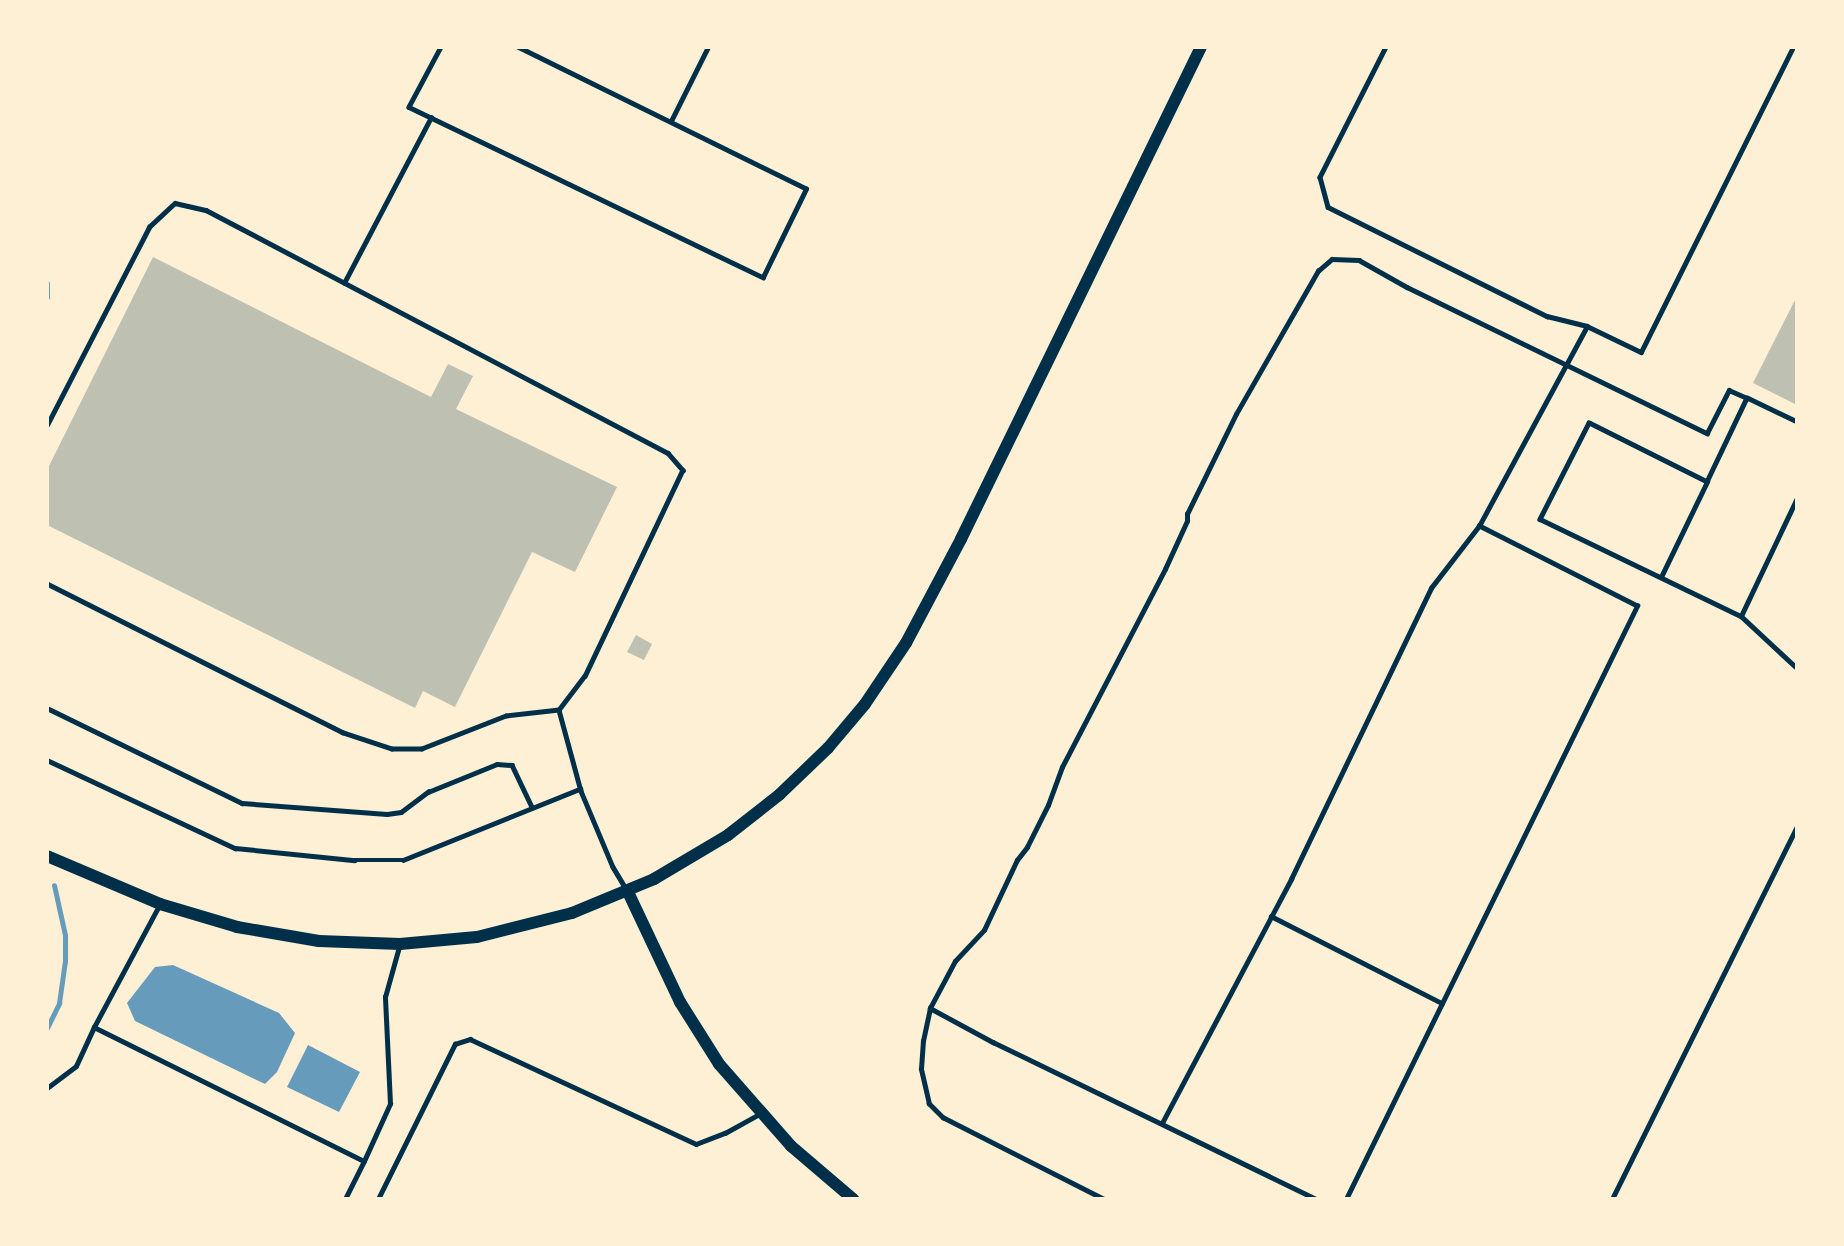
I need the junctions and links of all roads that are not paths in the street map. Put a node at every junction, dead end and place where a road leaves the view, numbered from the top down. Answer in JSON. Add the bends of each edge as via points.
{"nodes":[{"id":1,"x":441,"y":47,"type":"edge"},
{"id":2,"x":518,"y":47,"type":"edge"},
{"id":3,"x":708,"y":47,"type":"edge"},
{"id":4,"x":1201,"y":47,"type":"edge"},
{"id":5,"x":1386,"y":47,"type":"edge"},
{"id":6,"x":1793,"y":47,"type":"edge"},
{"id":7,"x":431,"y":117,"type":"junction"},
{"id":8,"x":671,"y":121,"type":"junction"},
{"id":9,"x":344,"y":283,"type":"junction"},
{"id":10,"x":1587,"y":326,"type":"junction"},
{"id":11,"x":1567,"y":365,"type":"junction"},
{"id":12,"x":1747,"y":398,"type":"junction"},
{"id":13,"x":1797,"y":422,"type":"edge"},
{"id":14,"x":47,"y":425,"type":"edge"},
{"id":15,"x":1707,"y":482,"type":"junction"},
{"id":16,"x":1797,"y":498,"type":"edge"},
{"id":17,"x":1479,"y":526,"type":"junction"},
{"id":18,"x":1661,"y":577,"type":"junction"},
{"id":19,"x":47,"y":584,"type":"edge"},
{"id":20,"x":1741,"y":616,"type":"junction"},
{"id":21,"x":1797,"y":668,"type":"edge"},
{"id":22,"x":47,"y":708,"type":"edge"},
{"id":23,"x":559,"y":710,"type":"junction"},
{"id":24,"x":47,"y":760,"type":"edge"},
{"id":25,"x":580,"y":789,"type":"junction"},
{"id":26,"x":532,"y":807,"type":"junction"},
{"id":27,"x":1797,"y":826,"type":"edge"},
{"id":28,"x":47,"y":856,"type":"edge"},
{"id":29,"x":628,"y":892,"type":"junction"},
{"id":30,"x":160,"y":904,"type":"junction"},
{"id":31,"x":1271,"y":916,"type":"junction"},
{"id":32,"x":400,"y":944,"type":"junction"},
{"id":33,"x":1441,"y":1003,"type":"junction"},
{"id":34,"x":930,"y":1008,"type":"junction"},
{"id":35,"x":94,"y":1027,"type":"junction"},
{"id":36,"x":47,"y":1088,"type":"edge"},
{"id":37,"x":760,"y":1114,"type":"junction"},
{"id":38,"x":1161,"y":1123,"type":"junction"},
{"id":39,"x":364,"y":1161,"type":"junction"},
{"id":40,"x":345,"y":1199,"type":"edge"},
{"id":41,"x":378,"y":1199,"type":"edge"},
{"id":42,"x":853,"y":1199,"type":"edge"},
{"id":43,"x":1103,"y":1199,"type":"edge"},
{"id":44,"x":1317,"y":1199,"type":"edge"},
{"id":45,"x":1346,"y":1199,"type":"edge"},
{"id":46,"x":1612,"y":1199,"type":"edge"}],
"edges":[{"from":1,"to":7,"type":"lane","via":[[409,107]]},
{"from":2,"to":8,"type":"lane"},
{"from":3,"to":8,"type":"lane"},
{"from":4,"to":29,"type":"main road","via":[[961,539],[887,672],[838,737],[779,795],[704,851]]},
{"from":5,"to":10,"type":"lane","via":[[1320,177],[1328,207],[1547,316]]},
{"from":6,"to":10,"type":"lane","via":[[1641,352]]},
{"from":7,"to":8,"type":"lane","via":[[763,277],[806,189]]},
{"from":7,"to":9,"type":"lane"},
{"from":9,"to":14,"type":"lane","via":[[206,210],[175,203],[149,227]]},
{"from":9,"to":23,"type":"lane","via":[[668,453],[683,470],[585,676]]},
{"from":10,"to":11,"type":"lane"},
{"from":11,"to":12,"type":"lane","via":[[1707,433],[1729,390]]},
{"from":11,"to":17,"type":"lane"},
{"from":11,"to":34,"type":"lane","via":[[1359,260],[1332,259],[1318,271],[1236,414],[1165,569],[1062,766],[1048,806],[984,930],[955,961]]},
{"from":12,"to":13,"type":"lane"},
{"from":12,"to":15,"type":"lane"},
{"from":15,"to":18,"type":"lane"},
{"from":15,"to":18,"type":"lane","via":[[1589,423],[1540,519]]},
{"from":16,"to":20,"type":"lane"},
{"from":17,"to":31,"type":"lane","via":[[1431,588]]},
{"from":17,"to":33,"type":"lane","via":[[1637,606]]},
{"from":18,"to":20,"type":"lane"},
{"from":19,"to":23,"type":"lane","via":[[343,733],[392,749],[422,749],[506,716]]},
{"from":20,"to":21,"type":"lane"},
{"from":22,"to":26,"type":"lane","via":[[242,803],[401,812],[428,792],[497,764],[512,765]]},
{"from":23,"to":25,"type":"lane"},
{"from":24,"to":26,"type":"lane","via":[[235,848],[354,860],[403,860]]},
{"from":25,"to":26,"type":"lane"},
{"from":25,"to":29,"type":"lane","via":[[612,867]]},
{"from":27,"to":46,"type":"lane"},
{"from":28,"to":30,"type":"main road"},
{"from":29,"to":32,"type":"main road","via":[[516,929]]},
{"from":29,"to":37,"type":"main road","via":[[689,1018]]},
{"from":30,"to":32,"type":"main road","via":[[278,936]]},
{"from":30,"to":35,"type":"lane"},
{"from":31,"to":33,"type":"lane"},
{"from":31,"to":38,"type":"lane"},
{"from":32,"to":39,"type":"lane","via":[[385,997],[390,1104]]},
{"from":33,"to":45,"type":"lane"},
{"from":34,"to":38,"type":"lane"},
{"from":34,"to":43,"type":"lane","via":[[921,1069],[929,1104],[943,1118]]},
{"from":35,"to":36,"type":"lane","via":[[76,1066]]},
{"from":35,"to":39,"type":"lane"},
{"from":37,"to":41,"type":"lane","via":[[696,1143],[470,1039],[455,1044]]},
{"from":37,"to":42,"type":"main road"},
{"from":38,"to":44,"type":"lane"},
{"from":39,"to":40,"type":"lane"}]}
